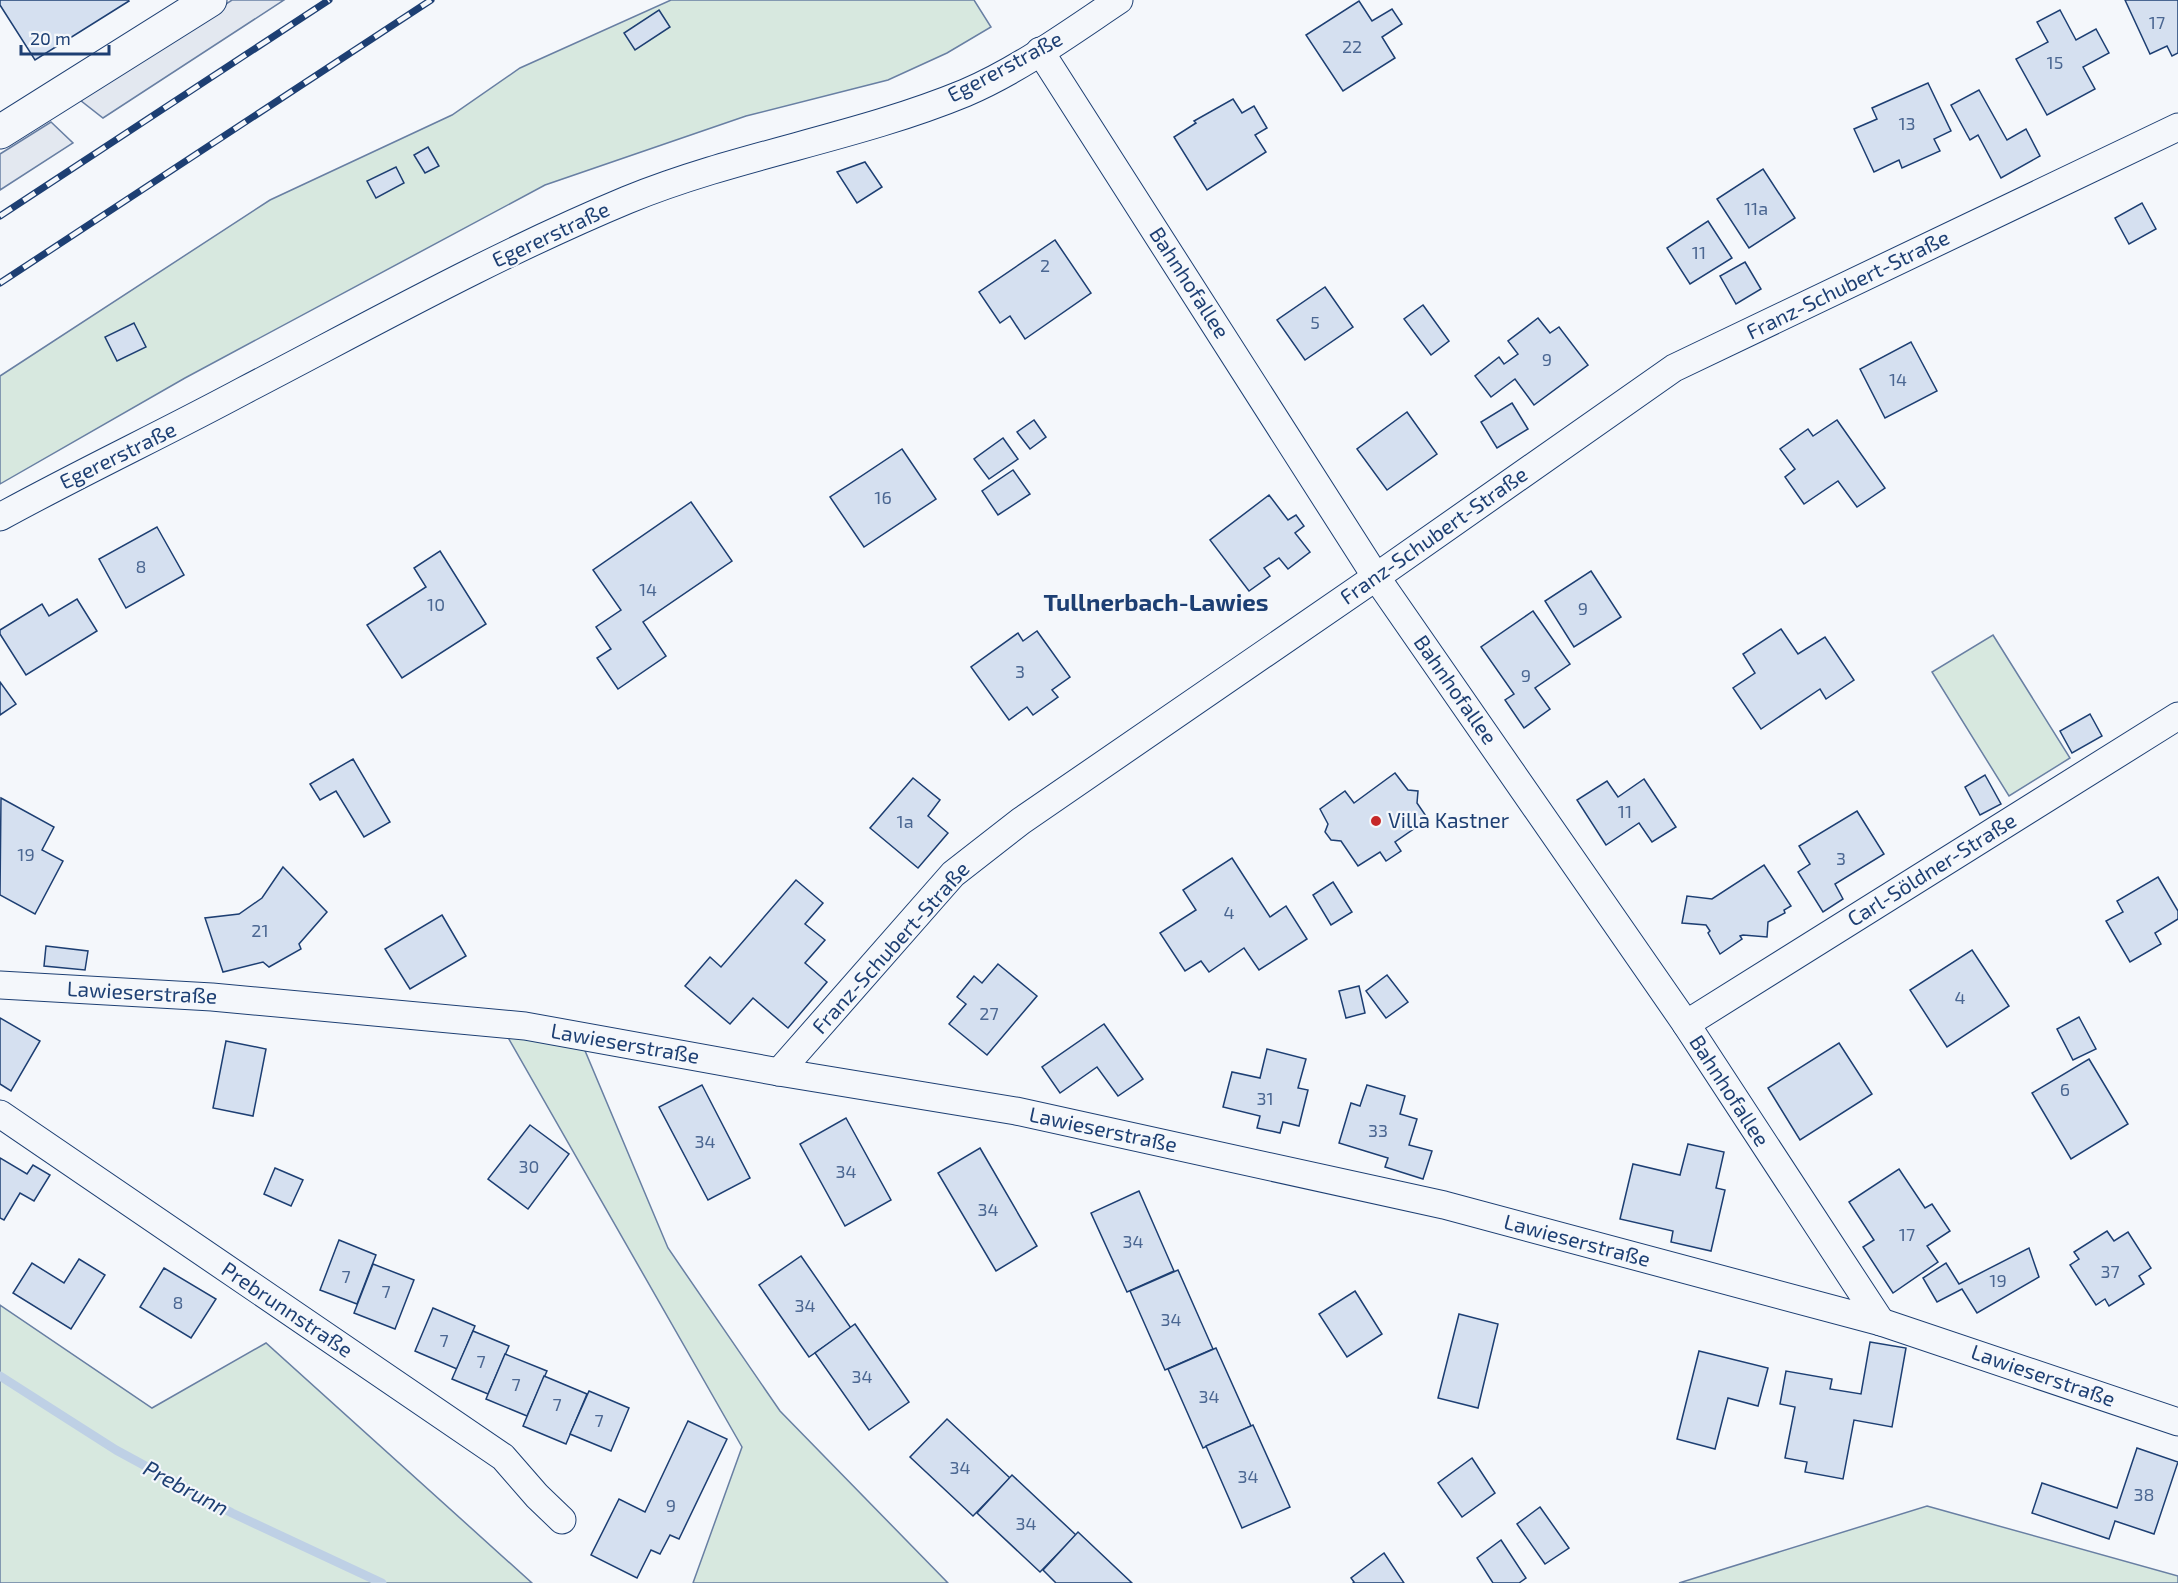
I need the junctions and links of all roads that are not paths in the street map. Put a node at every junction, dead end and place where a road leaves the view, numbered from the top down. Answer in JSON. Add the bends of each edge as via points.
{"nodes":[{"id":1,"x":210,"y":0,"type":"edge"},
{"id":2,"x":1119,"y":0,"type":"edge"},
{"id":3,"x":1040,"y":51,"type":"junction"},
{"id":4,"x":2178,"y":127,"type":"edge"},
{"id":5,"x":0,"y":132,"type":"edge"},
{"id":6,"x":0,"y":517,"type":"edge"},
{"id":7,"x":1376,"y":577,"type":"junction"},
{"id":8,"x":2178,"y":716,"type":"edge"},
{"id":9,"x":0,"y":985,"type":"edge"},
{"id":10,"x":1686,"y":1024,"type":"junction"},
{"id":11,"x":779,"y":1072,"type":"junction"},
{"id":12,"x":0,"y":1114,"type":"edge"},
{"id":13,"x":1881,"y":1322,"type":"junction"},
{"id":14,"x":2178,"y":1422,"type":"edge"},
{"id":15,"x":562,"y":1520,"type":"dead end"}],
"edges":[{"from":1,"to":5,"type":"street"},
{"from":2,"to":3,"type":"street","name":"Egererstraße"},
{"from":3,"to":6,"type":"street","name":"Egererstraße","via":[[967,92],[902,116],[706,172],[564,227],[448,283]]},
{"from":3,"to":7,"type":"street","name":"Bahnhofallee"},
{"from":4,"to":7,"type":"street","name":"Franz-Schubert-Straße","via":[[1674,368]]},
{"from":7,"to":10,"type":"street","name":"Bahnhofallee"},
{"from":7,"to":11,"type":"street","name":"Franz-Schubert-Straße","via":[[1021,821],[953,874]]},
{"from":8,"to":10,"type":"street","name":"Carl-Söldner-Straße"},
{"from":9,"to":11,"type":"street","name":"Lawieserstraße","via":[[212,997],[525,1026]]},
{"from":10,"to":13,"type":"street","name":"Bahnhofallee"},
{"from":11,"to":13,"type":"street","name":"Lawieserstraße","via":[[1016,1111],[1444,1205]]},
{"from":12,"to":15,"type":"street","name":"Prebrunnstraße","via":[[503,1457]]},
{"from":13,"to":14,"type":"street","name":"Lawieserstraße"}]}
